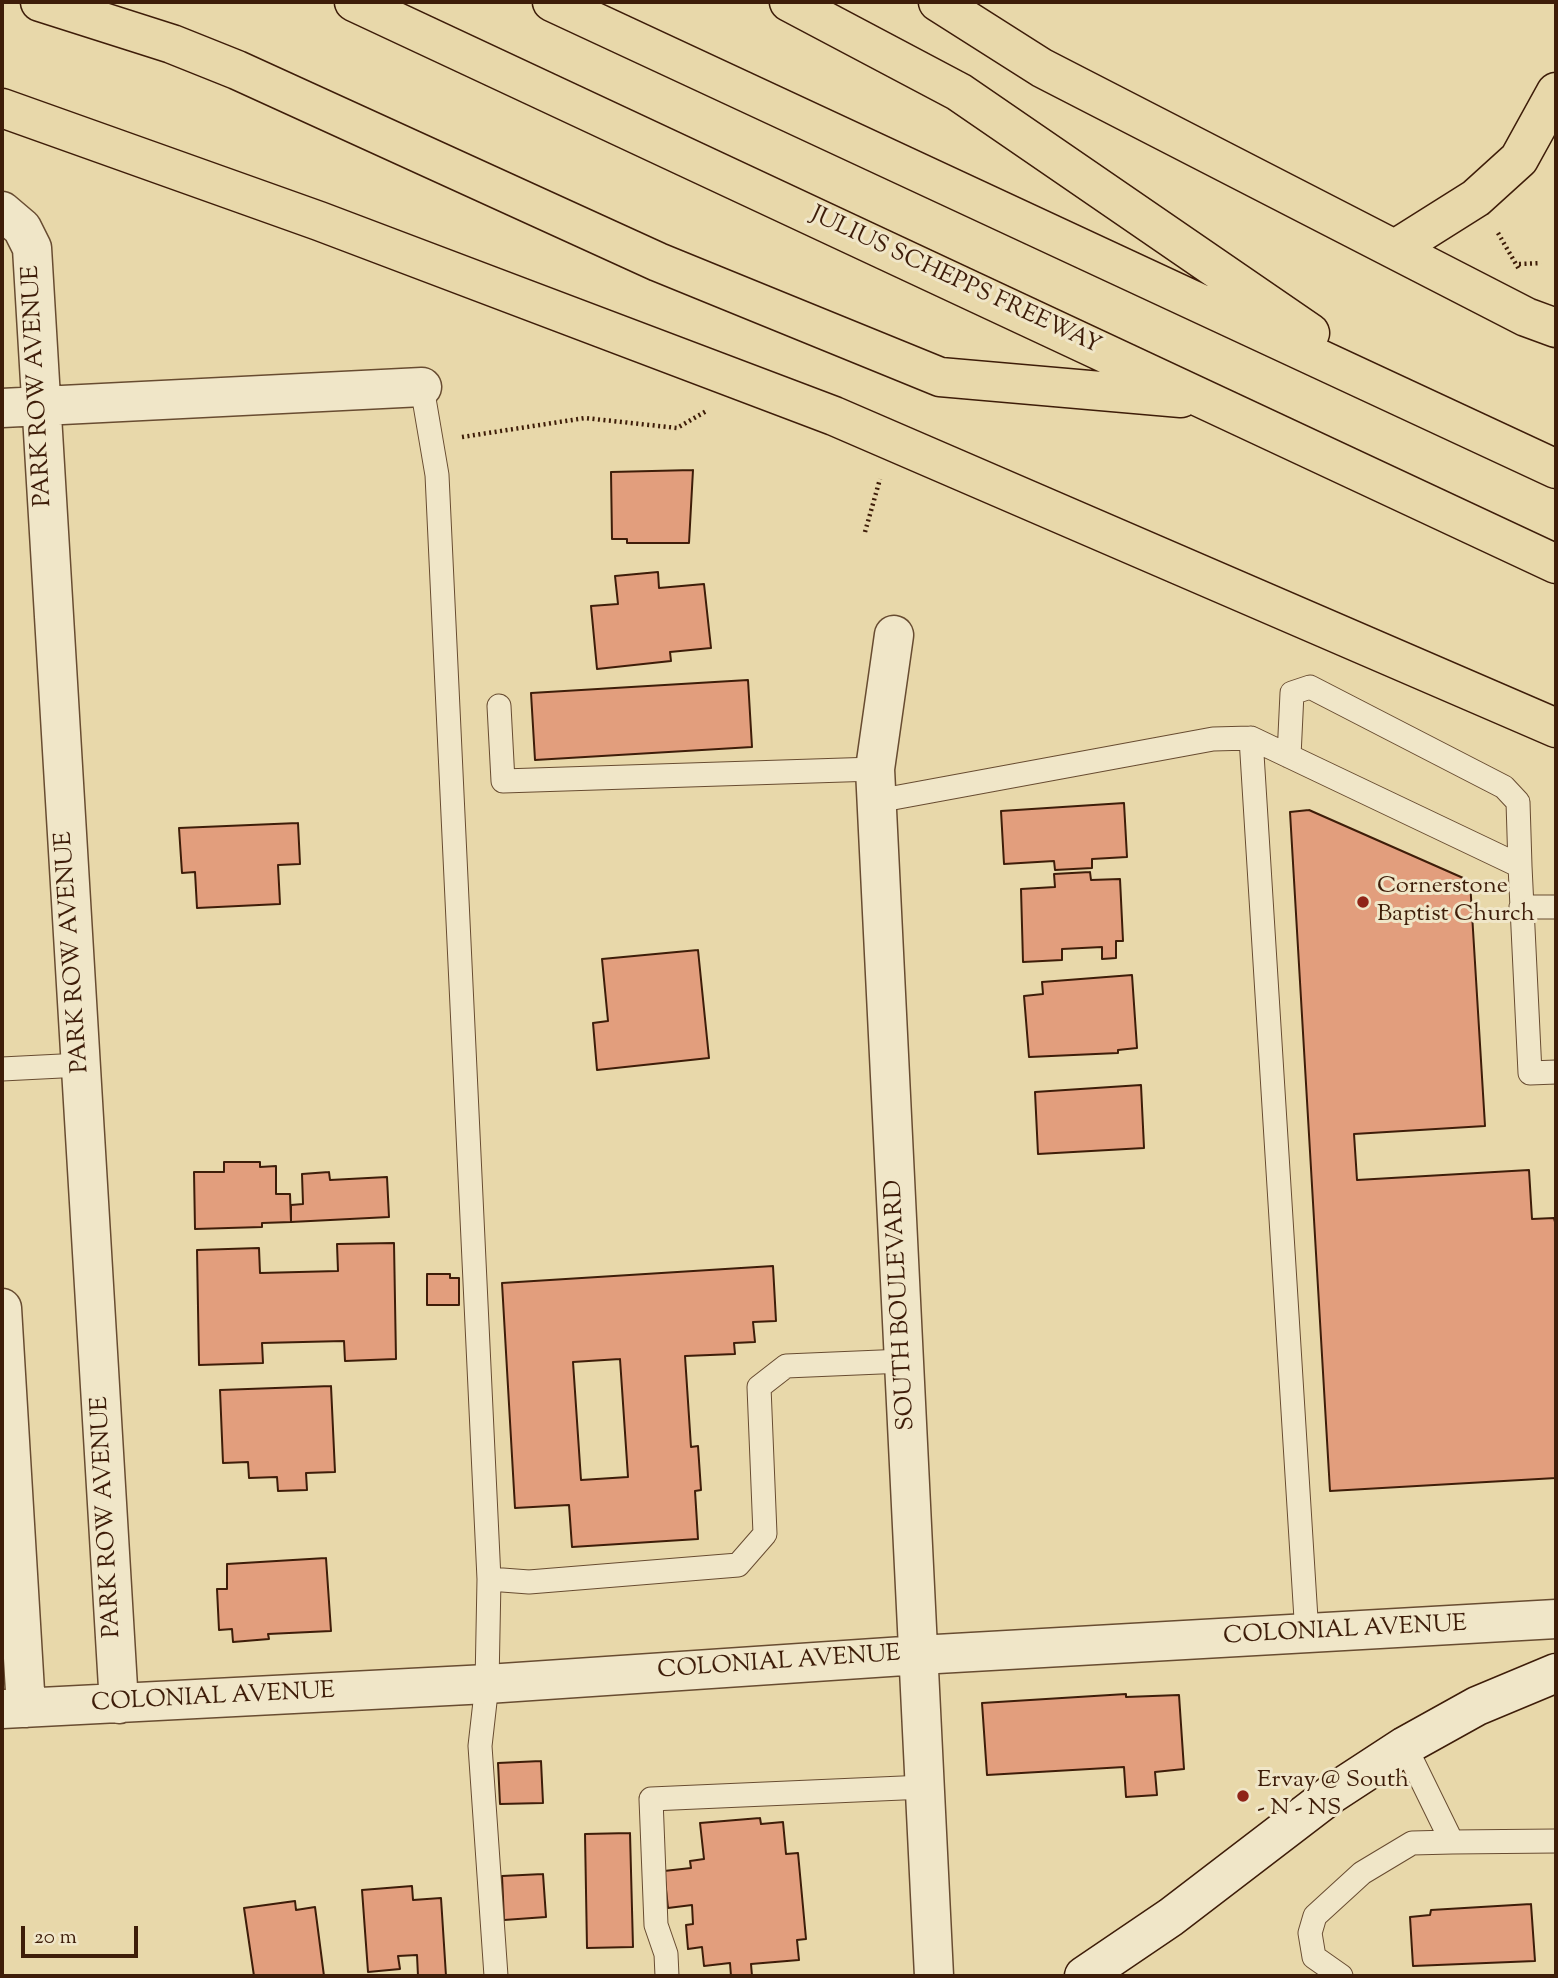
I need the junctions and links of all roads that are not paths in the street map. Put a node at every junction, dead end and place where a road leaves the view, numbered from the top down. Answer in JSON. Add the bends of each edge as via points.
{"nodes":[{"id":1,"x":40,"y":2,"type":"edge"},
{"id":2,"x":354,"y":2,"type":"edge"},
{"id":3,"x":552,"y":2,"type":"edge"},
{"id":4,"x":789,"y":2,"type":"edge"},
{"id":5,"x":938,"y":2,"type":"edge"},
{"id":6,"x":1556,"y":92,"type":"edge"},
{"id":7,"x":2,"y":108,"type":"edge"},
{"id":8,"x":2,"y":211,"type":"edge"},
{"id":9,"x":1395,"y":249,"type":"junction"},
{"id":10,"x":1556,"y":328,"type":"edge"},
{"id":11,"x":422,"y":387,"type":"joint"},
{"id":12,"x":1401,"y":396,"type":"junction"},
{"id":13,"x":1207,"y":400,"type":"junction"},
{"id":14,"x":2,"y":408,"type":"edge"},
{"id":15,"x":40,"y":408,"type":"junction"},
{"id":16,"x":1556,"y":469,"type":"edge"},
{"id":17,"x":1556,"y":564,"type":"edge"},
{"id":18,"x":894,"y":635,"type":"dead end"},
{"id":19,"x":499,"y":706,"type":"dead end"},
{"id":20,"x":1556,"y":728,"type":"edge"},
{"id":21,"x":1251,"y":738,"type":"junction"},
{"id":22,"x":1289,"y":756,"type":"junction"},
{"id":23,"x":876,"y":785,"type":"junction"},
{"id":24,"x":1520,"y":866,"type":"junction"},
{"id":25,"x":1521,"y":907,"type":"junction"},
{"id":26,"x":1556,"y":907,"type":"edge"},
{"id":27,"x":81,"y":1065,"type":"junction"},
{"id":28,"x":2,"y":1069,"type":"edge"},
{"id":29,"x":1556,"y":1072,"type":"edge"},
{"id":30,"x":2,"y":1308,"type":"edge"},
{"id":31,"x":904,"y":1361,"type":"junction"},
{"id":32,"x":489,"y":1579,"type":"junction"},
{"id":33,"x":1556,"y":1619,"type":"edge"},
{"id":34,"x":1307,"y":1634,"type":"junction"},
{"id":35,"x":919,"y":1655,"type":"junction"},
{"id":36,"x":1556,"y":1673,"type":"edge"},
{"id":37,"x":487,"y":1684,"type":"junction"},
{"id":38,"x":119,"y":1704,"type":"junction"},
{"id":39,"x":14,"y":1709,"type":"edge"},
{"id":40,"x":1405,"y":1745,"type":"junction"},
{"id":41,"x":925,"y":1787,"type":"junction"},
{"id":42,"x":1556,"y":1841,"type":"edge"},
{"id":43,"x":1452,"y":1842,"type":"junction"},
{"id":44,"x":496,"y":1976,"type":"edge"},
{"id":45,"x":667,"y":1976,"type":"edge"},
{"id":46,"x":934,"y":1976,"type":"edge"},
{"id":47,"x":1084,"y":1976,"type":"edge"},
{"id":48,"x":1341,"y":1976,"type":"edge"}],
"edges":[{"from":1,"to":13,"type":"highway","via":[[150,36],[237,70],[657,262],[940,377]]},
{"from":2,"to":13,"type":"highway","name":"JULIUS SCHEPPS FREEWAY"},
{"from":3,"to":12,"type":"highway"},
{"from":4,"to":12,"type":"highway","via":[[960,92]]},
{"from":5,"to":9,"type":"highway","via":[[1042,68]]},
{"from":6,"to":9,"type":"highway","via":[[1519,159],[1476,198]]},
{"from":7,"to":20,"type":"highway","via":[[331,225],[834,416]]},
{"from":8,"to":15,"type":"street","name":"PARK ROW AVENUE","via":[[22,228],[32,248]]},
{"from":9,"to":10,"type":"highway"},
{"from":11,"to":15,"type":"street"},
{"from":11,"to":32,"type":"lane","via":[[437,475]]},
{"from":12,"to":16,"type":"highway"},
{"from":13,"to":17,"type":"highway","name":"JULIUS SCHEPPS FREEWAY"},
{"from":14,"to":15,"type":"street"},
{"from":15,"to":27,"type":"street","name":"PARK ROW AVENUE"},
{"from":18,"to":23,"type":"street","name":"SOUTH BOULEVARD"},
{"from":19,"to":23,"type":"lane","via":[[503,781]]},
{"from":21,"to":22,"type":"lane"},
{"from":21,"to":23,"type":"lane","via":[[1213,739]]},
{"from":21,"to":34,"type":"lane"},
{"from":22,"to":24,"type":"lane"},
{"from":22,"to":24,"type":"lane","via":[[1292,693],[1310,687],[1504,787],[1518,802]]},
{"from":23,"to":31,"type":"street","name":"SOUTH BOULEVARD"},
{"from":24,"to":25,"type":"lane"},
{"from":25,"to":26,"type":"lane"},
{"from":25,"to":29,"type":"lane","via":[[1531,1073]]},
{"from":27,"to":28,"type":"lane"},
{"from":27,"to":38,"type":"street","name":"PARK ROW AVENUE"},
{"from":30,"to":39,"type":"street"},
{"from":31,"to":32,"type":"lane","via":[[786,1366],[759,1387],[765,1534],[738,1565],[529,1582]]},
{"from":31,"to":35,"type":"street","name":"SOUTH BOULEVARD"},
{"from":32,"to":37,"type":"lane"},
{"from":33,"to":34,"type":"street","name":"COLONIAL AVENUE"},
{"from":34,"to":35,"type":"street","name":"COLONIAL AVENUE"},
{"from":35,"to":37,"type":"street","name":"COLONIAL AVENUE"},
{"from":35,"to":41,"type":"street","name":"SOUTH BOULEVARD"},
{"from":36,"to":40,"type":"street","via":[[1477,1706]]},
{"from":37,"to":38,"type":"street","name":"COLONIAL AVENUE"},
{"from":37,"to":44,"type":"lane","via":[[480,1746]]},
{"from":38,"to":39,"type":"street","name":"COLONIAL AVENUE"},
{"from":40,"to":43,"type":"lane"},
{"from":40,"to":47,"type":"street"},
{"from":41,"to":45,"type":"lane","via":[[651,1799],[656,1925],[666,1954]]},
{"from":41,"to":46,"type":"street","name":"SOUTH BOULEVARD"},
{"from":42,"to":43,"type":"lane"},
{"from":43,"to":48,"type":"lane","via":[[1412,1843],[1362,1873],[1315,1916],[1310,1933],[1314,1957]]}]}
